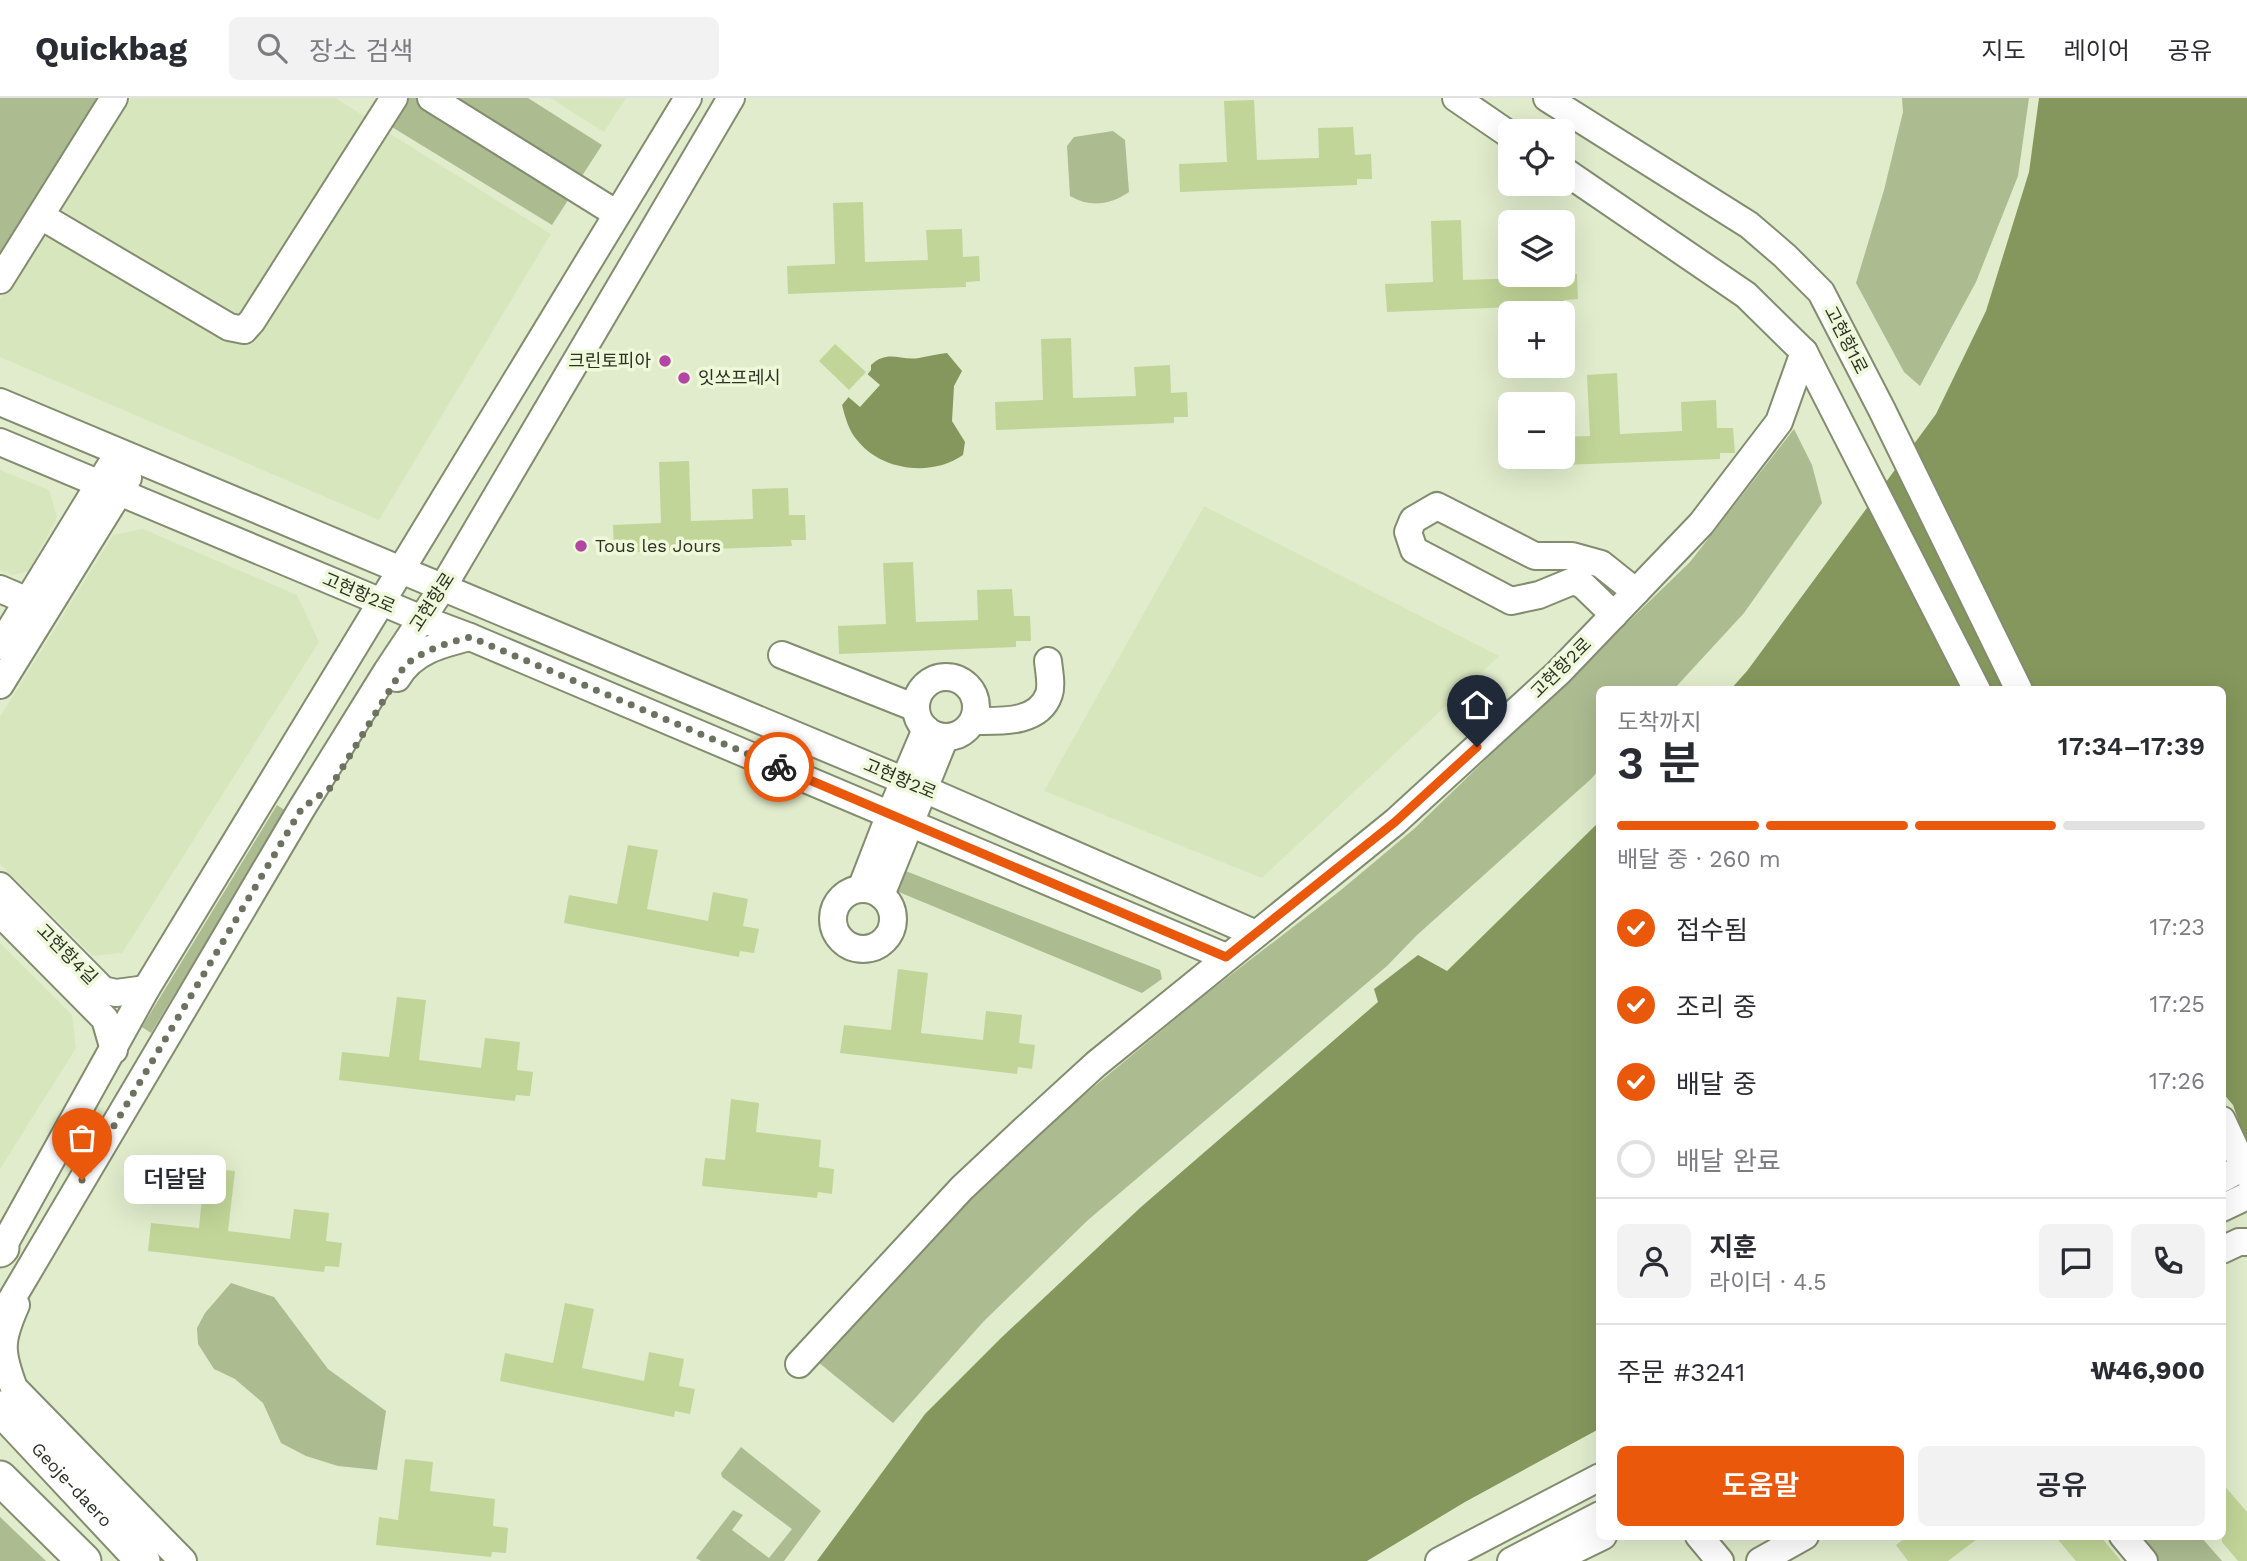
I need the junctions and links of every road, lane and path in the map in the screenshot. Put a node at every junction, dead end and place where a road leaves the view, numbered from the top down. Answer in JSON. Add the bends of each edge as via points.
{"nodes":[{"id":1,"x":114,"y":98,"type":"edge"},
{"id":2,"x":394,"y":98,"type":"edge"},
{"id":3,"x":431,"y":98,"type":"edge"},
{"id":4,"x":688,"y":98,"type":"edge"},
{"id":5,"x":731,"y":98,"type":"edge"},
{"id":6,"x":1456,"y":98,"type":"edge"},
{"id":7,"x":1547,"y":98,"type":"edge"},
{"id":8,"x":1498,"y":127,"type":"edge"},
{"id":9,"x":1575,"y":178,"type":"edge"},
{"id":10,"x":617,"y":214,"type":"junction"},
{"id":11,"x":41,"y":215,"type":"junction"},
{"id":12,"x":0,"y":280,"type":"edge"},
{"id":13,"x":1804,"y":352,"type":"junction"},
{"id":14,"x":0,"y":402,"type":"edge"},
{"id":15,"x":0,"y":442,"type":"edge"},
{"id":16,"x":129,"y":456,"type":"junction"},
{"id":17,"x":110,"y":487,"type":"junction"},
{"id":18,"x":401,"y":571,"type":"junction"},
{"id":19,"x":443,"y":587,"type":"junction"},
{"id":20,"x":0,"y":589,"type":"edge"},
{"id":21,"x":1636,"y":592,"type":"junction"},
{"id":22,"x":28,"y":601,"type":"junction"},
{"id":23,"x":382,"y":602,"type":"junction"},
{"id":24,"x":1614,"y":615,"type":"junction"},
{"id":25,"x":422,"y":619,"type":"junction"},
{"id":26,"x":470,"y":637,"type":"junction"},
{"id":27,"x":0,"y":646,"type":"edge"},
{"id":28,"x":782,"y":654,"type":"dead end"},
{"id":29,"x":1048,"y":661,"type":"dead end"},
{"id":30,"x":0,"y":685,"type":"edge"},
{"id":31,"x":1975,"y":686,"type":"edge"},
{"id":32,"x":2017,"y":686,"type":"edge"},
{"id":33,"x":973,"y":721,"type":"junction"},
{"id":34,"x":929,"y":725,"type":"junction"},
{"id":35,"x":914,"y":785,"type":"junction"},
{"id":36,"x":302,"y":808,"type":"junction"},
{"id":37,"x":901,"y":818,"type":"junction"},
{"id":38,"x":0,"y":886,"type":"edge"},
{"id":39,"x":871,"y":892,"type":"dead end"},
{"id":40,"x":0,"y":913,"type":"edge"},
{"id":41,"x":1256,"y":934,"type":"junction"},
{"id":42,"x":1226,"y":957,"type":"junction"},
{"id":43,"x":146,"y":989,"type":"junction"},
{"id":44,"x":114,"y":1050,"type":"junction"},
{"id":45,"x":2226,"y":1131,"type":"edge"},
{"id":46,"x":2240,"y":1171,"type":"edge"},
{"id":47,"x":2247,"y":1196,"type":"edge"},
{"id":48,"x":2226,"y":1206,"type":"edge"},
{"id":49,"x":2247,"y":1242,"type":"edge"},
{"id":50,"x":2226,"y":1248,"type":"edge"},
{"id":51,"x":1,"y":1250,"type":"edge"},
{"id":52,"x":27,"y":1273,"type":"junction"},
{"id":53,"x":0,"y":1319,"type":"edge"},
{"id":54,"x":799,"y":1364,"type":"dead end"},
{"id":55,"x":0,"y":1408,"type":"edge"},
{"id":56,"x":0,"y":1478,"type":"edge"},
{"id":57,"x":1596,"y":1479,"type":"edge"},
{"id":58,"x":1596,"y":1517,"type":"edge"},
{"id":59,"x":1596,"y":1539,"type":"edge"},
{"id":60,"x":1702,"y":1540,"type":"edge"},
{"id":61,"x":1798,"y":1540,"type":"edge"},
{"id":62,"x":2126,"y":1540,"type":"edge"},
{"id":63,"x":85,"y":1561,"type":"edge"},
{"id":64,"x":143,"y":1561,"type":"edge"},
{"id":65,"x":183,"y":1561,"type":"edge"},
{"id":66,"x":1438,"y":1561,"type":"edge"},
{"id":67,"x":1511,"y":1561,"type":"edge"},
{"id":68,"x":1552,"y":1561,"type":"edge"},
{"id":69,"x":1720,"y":1561,"type":"edge"},
{"id":70,"x":1760,"y":1561,"type":"edge"},
{"id":71,"x":2144,"y":1561,"type":"edge"}],
"edges":[{"from":1,"to":11,"type":"street"},
{"from":2,"to":11,"type":"street","via":[[244,330],[229,327]]},
{"from":3,"to":10,"type":"street"},
{"from":4,"to":10,"type":"street"},
{"from":5,"to":19,"type":"street","name":"고현항로"},
{"from":6,"to":8,"type":"street"},
{"from":7,"to":32,"type":"street","name":"고현항1로","via":[[1749,225],[1821,292]]},
{"from":9,"to":13,"type":"street","via":[[1746,295]]},
{"from":10,"to":18,"type":"street"},
{"from":11,"to":12,"type":"street"},
{"from":13,"to":21,"type":"street","name":"고현항2로","via":[[1779,422],[1701,524]]},
{"from":13,"to":31,"type":"street"},
{"from":14,"to":16,"type":"street","name":"고현항2로"},
{"from":15,"to":17,"type":"street","name":"고현항2로"},
{"from":16,"to":17,"type":"street"},
{"from":16,"to":18,"type":"street","name":"고현항2로"},
{"from":17,"to":22,"type":"street"},
{"from":17,"to":23,"type":"street","name":"고현항2로"},
{"from":17,"to":30,"type":"street"},
{"from":18,"to":19,"type":"street","name":"고현항2로"},
{"from":18,"to":23,"type":"street"},
{"from":19,"to":25,"type":"street","name":"고현항로"},
{"from":19,"to":35,"type":"street","name":"고현항2로"},
{"from":20,"to":22,"type":"street"},
{"from":21,"to":24,"type":"street","name":"고현항2로"},
{"from":21,"to":24,"type":"street","via":[[1601,564],[1572,556],[1535,555],[1437,506],[1413,520],[1408,532],[1414,550],[1511,601],[1573,581]]},
{"from":22,"to":27,"type":"street"},
{"from":23,"to":25,"type":"street","name":"고현항2로"},
{"from":23,"to":43,"type":"street"},
{"from":24,"to":41,"type":"street","name":"고현항2로","via":[[1558,673],[1395,822]]},
{"from":25,"to":26,"type":"street","name":"고현항2로"},
{"from":25,"to":36,"type":"street","name":"고현항로"},
{"from":26,"to":36,"type":"street","via":[[442,644],[405,665],[330,788]]},
{"from":26,"to":37,"type":"street","name":"고현항2로"},
{"from":28,"to":34,"type":"street"},
{"from":29,"to":33,"type":"street","via":[[1050,692],[1040,710],[1019,719]]},
{"from":33,"to":34,"type":"street","via":[[959,734]]},
{"from":33,"to":34,"type":"street","via":[[973,692],[959,679],[939,677],[929,681],[917,698]]},
{"from":34,"to":35,"type":"street"},
{"from":35,"to":37,"type":"street"},
{"from":35,"to":41,"type":"street","name":"고현항2로"},
{"from":36,"to":52,"type":"street","name":"고현항로"},
{"from":37,"to":39,"type":"street"},
{"from":37,"to":42,"type":"street","name":"고현항2로"},
{"from":38,"to":43,"type":"street","name":"고현항4길","via":[[103,990]]},
{"from":40,"to":44,"type":"street","name":"고현항4길","via":[[105,1019]]},
{"from":41,"to":42,"type":"street","name":"고현항2로"},
{"from":42,"to":54,"type":"street","via":[[1096,1064],[971,1180]]},
{"from":43,"to":44,"type":"street"},
{"from":44,"to":51,"type":"street"},
{"from":45,"to":46,"type":"street"},
{"from":47,"to":48,"type":"street"},
{"from":49,"to":50,"type":"street"},
{"from":52,"to":53,"type":"street","name":"고현항로"},
{"from":52,"to":65,"type":"street","via":[[3,1332],[1,1351],[14,1388]]},
{"from":55,"to":64,"type":"main road","name":"Geoje-daero"},
{"from":56,"to":63,"type":"main road"},
{"from":57,"to":66,"type":"street"},
{"from":58,"to":67,"type":"street"},
{"from":59,"to":68,"type":"street"},
{"from":60,"to":69,"type":"street"},
{"from":61,"to":70,"type":"street"},
{"from":62,"to":71,"type":"street"}]}
